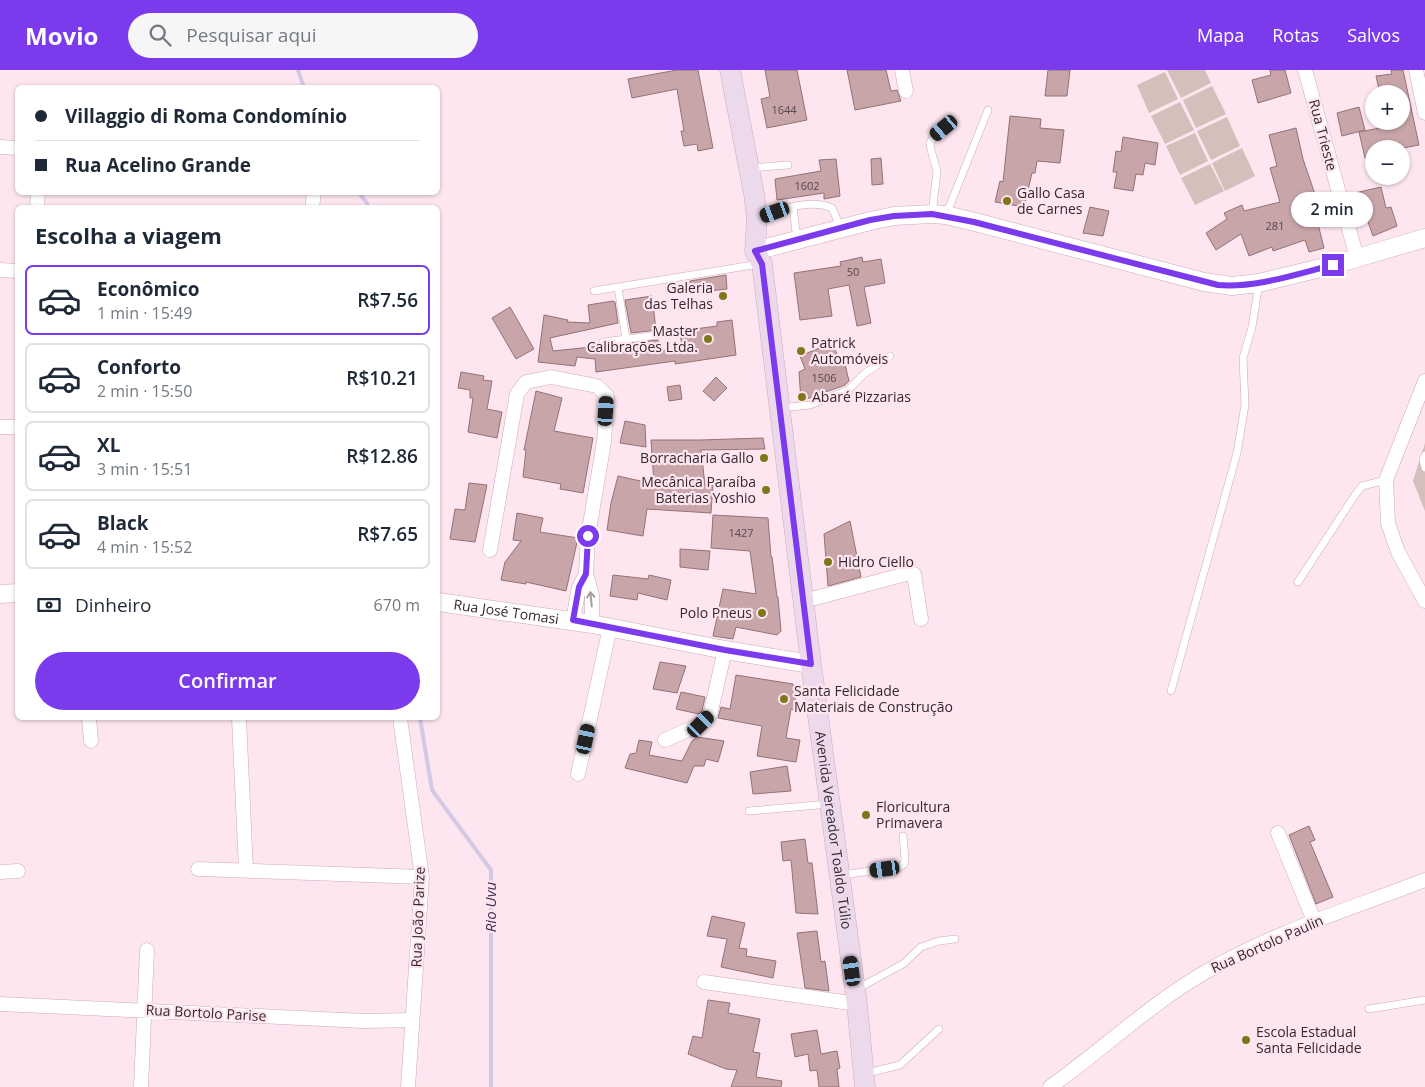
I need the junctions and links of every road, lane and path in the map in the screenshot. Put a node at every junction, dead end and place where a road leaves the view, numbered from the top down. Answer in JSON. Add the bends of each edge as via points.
{"nodes":[{"id":1,"x":730,"y":70,"type":"edge"},
{"id":2,"x":902,"y":70,"type":"edge"},
{"id":3,"x":1305,"y":70,"type":"edge"},
{"id":4,"x":1416,"y":70,"type":"edge"},
{"id":5,"x":906,"y":90,"type":"dead end"},
{"id":6,"x":988,"y":110,"type":"dead end"},
{"id":7,"x":1425,"y":113,"type":"edge"},
{"id":8,"x":944,"y":128,"type":"dead end"},
{"id":9,"x":0,"y":147,"type":"edge"},
{"id":10,"x":15,"y":148,"type":"edge"},
{"id":11,"x":788,"y":165,"type":"dead end"},
{"id":12,"x":750,"y":168,"type":"junction"},
{"id":13,"x":793,"y":208,"type":"junction"},
{"id":14,"x":939,"y":215,"type":"junction"},
{"id":15,"x":756,"y":218,"type":"junction"},
{"id":16,"x":841,"y":228,"type":"junction"},
{"id":17,"x":1425,"y":238,"type":"edge"},
{"id":18,"x":797,"y":240,"type":"junction"},
{"id":19,"x":759,"y":257,"type":"junction"},
{"id":20,"x":1357,"y":258,"type":"junction"},
{"id":21,"x":0,"y":270,"type":"edge"},
{"id":22,"x":15,"y":271,"type":"edge"},
{"id":23,"x":1259,"y":283,"type":"junction"},
{"id":24,"x":618,"y":287,"type":"junction"},
{"id":25,"x":594,"y":291,"type":"dead end"},
{"id":26,"x":658,"y":335,"type":"dead end"},
{"id":27,"x":626,"y":339,"type":"junction"},
{"id":28,"x":603,"y":342,"type":"dead end"},
{"id":29,"x":890,"y":356,"type":"dead end"},
{"id":30,"x":1425,"y":381,"type":"edge"},
{"id":31,"x":781,"y":408,"type":"junction"},
{"id":32,"x":0,"y":427,"type":"edge"},
{"id":33,"x":15,"y":427,"type":"edge"},
{"id":34,"x":1425,"y":454,"type":"edge"},
{"id":35,"x":1425,"y":468,"type":"edge"},
{"id":36,"x":1386,"y":480,"type":"junction"},
{"id":37,"x":490,"y":550,"type":"dead end"},
{"id":38,"x":586,"y":574,"type":"junction"},
{"id":39,"x":1298,"y":582,"type":"dead end"},
{"id":40,"x":0,"y":594,"type":"edge"},
{"id":41,"x":15,"y":594,"type":"edge"},
{"id":42,"x":1425,"y":600,"type":"edge"},
{"id":43,"x":804,"y":601,"type":"junction"},
{"id":44,"x":440,"y":602,"type":"edge"},
{"id":45,"x":920,"y":619,"type":"dead end"},
{"id":46,"x":573,"y":620,"type":"junction"},
{"id":47,"x":592,"y":624,"type":"junction"},
{"id":48,"x":610,"y":627,"type":"junction"},
{"id":49,"x":725,"y":650,"type":"junction"},
{"id":50,"x":811,"y":664,"type":"junction"},
{"id":51,"x":1170,"y":691,"type":"dead end"},
{"id":52,"x":89,"y":720,"type":"edge"},
{"id":53,"x":239,"y":720,"type":"edge"},
{"id":54,"x":400,"y":720,"type":"edge"},
{"id":55,"x":665,"y":740,"type":"dead end"},
{"id":56,"x":92,"y":741,"type":"dead end"},
{"id":57,"x":578,"y":774,"type":"dead end"},
{"id":58,"x":830,"y":804,"type":"junction"},
{"id":59,"x":749,"y":811,"type":"dead end"},
{"id":60,"x":1278,"y":833,"type":"dead end"},
{"id":61,"x":903,"y":836,"type":"dead end"},
{"id":62,"x":198,"y":869,"type":"dead end"},
{"id":63,"x":246,"y":870,"type":"junction"},
{"id":64,"x":18,"y":871,"type":"dead end"},
{"id":65,"x":0,"y":872,"type":"edge"},
{"id":66,"x":839,"y":876,"type":"junction"},
{"id":67,"x":422,"y":877,"type":"junction"},
{"id":68,"x":1425,"y":880,"type":"edge"},
{"id":69,"x":1314,"y":921,"type":"junction"},
{"id":70,"x":955,"y":939,"type":"dead end"},
{"id":71,"x":147,"y":950,"type":"dead end"},
{"id":72,"x":704,"y":982,"type":"dead end"},
{"id":73,"x":856,"y":997,"type":"junction"},
{"id":74,"x":1425,"y":1000,"type":"edge"},
{"id":75,"x":0,"y":1004,"type":"edge"},
{"id":76,"x":1369,"y":1009,"type":"dead end"},
{"id":77,"x":144,"y":1010,"type":"junction"},
{"id":78,"x":412,"y":1020,"type":"junction"},
{"id":79,"x":940,"y":1029,"type":"dead end"},
{"id":80,"x":864,"y":1080,"type":"edge"},
{"id":81,"x":142,"y":1087,"type":"edge"},
{"id":82,"x":408,"y":1087,"type":"edge"},
{"id":83,"x":1050,"y":1087,"type":"edge"}],
"edges":[{"from":1,"to":12,"type":"main road","name":"Avenida Vereador Toaldo Túlio"},
{"from":2,"to":5,"type":"street"},
{"from":3,"to":20,"type":"street","name":"Rua Trieste"},
{"from":4,"to":7,"type":"street"},
{"from":6,"to":14,"type":"lane"},
{"from":8,"to":14,"type":"lane","via":[[930,143],[937,171]]},
{"from":9,"to":10,"type":"street"},
{"from":11,"to":12,"type":"lane"},
{"from":12,"to":15,"type":"main road","name":"Avenida Vereador Toaldo Túlio"},
{"from":13,"to":15,"type":"lane"},
{"from":13,"to":16,"type":"lane","via":[[824,204],[832,208]]},
{"from":13,"to":18,"type":"lane"},
{"from":14,"to":16,"type":"street","via":[[894,216]]},
{"from":14,"to":23,"type":"street","via":[[1211,283],[1232,286]]},
{"from":15,"to":19,"type":"main road","name":"Avenida Vereador Toaldo Túlio"},
{"from":16,"to":18,"type":"street"},
{"from":17,"to":20,"type":"street"},
{"from":18,"to":19,"type":"street"},
{"from":19,"to":24,"type":"lane"},
{"from":19,"to":31,"type":"main road","name":"Avenida Vereador Toaldo Túlio"},
{"from":20,"to":23,"type":"street"},
{"from":21,"to":22,"type":"street"},
{"from":23,"to":51,"type":"lane","via":[[1243,358],[1245,405],[1237,453]]},
{"from":24,"to":25,"type":"lane"},
{"from":24,"to":27,"type":"lane"},
{"from":26,"to":27,"type":"lane"},
{"from":27,"to":28,"type":"lane"},
{"from":29,"to":31,"type":"lane","via":[[848,390],[810,405]]},
{"from":30,"to":36,"type":"street"},
{"from":31,"to":43,"type":"main road","name":"Avenida Vereador Toaldo Túlio"},
{"from":32,"to":33,"type":"street"},
{"from":34,"to":35,"type":"lane"},
{"from":36,"to":39,"type":"lane","via":[[1362,486],[1355,494]]},
{"from":36,"to":42,"type":"street","via":[[1388,523],[1398,552]]},
{"from":37,"to":38,"type":"street","via":[[517,394],[526,382],[551,377],[597,386],[607,396],[607,405],[588,536]]},
{"from":38,"to":46,"type":"street","via":[[579,587]]},
{"from":47,"to":38,"type":"street","one_way":true,"via":[[592,596]]},
{"from":40,"to":41,"type":"street"},
{"from":43,"to":45,"type":"street","via":[[914,574]]},
{"from":43,"to":50,"type":"main road","name":"Avenida Vereador Toaldo Túlio"},
{"from":44,"to":46,"type":"street","name":"Rua José Tomasi"},
{"from":46,"to":47,"type":"street","name":"Rua José Tomasi"},
{"from":47,"to":48,"type":"street","name":"Rua José Tomasi"},
{"from":48,"to":49,"type":"street","name":"Rua José Tomasi"},
{"from":48,"to":57,"type":"street"},
{"from":49,"to":50,"type":"street","name":"Rua José Tomasi"},
{"from":49,"to":55,"type":"street","via":[[710,715],[701,724]]},
{"from":50,"to":58,"type":"main road","name":"Avenida Vereador Toaldo Túlio"},
{"from":52,"to":56,"type":"street"},
{"from":53,"to":63,"type":"street"},
{"from":54,"to":67,"type":"street","name":"Rua João Parize"},
{"from":58,"to":59,"type":"lane"},
{"from":58,"to":66,"type":"main road","name":"Avenida Vereador Toaldo Túlio"},
{"from":60,"to":69,"type":"street"},
{"from":61,"to":66,"type":"lane","via":[[905,860],[900,867]]},
{"from":62,"to":63,"type":"street"},
{"from":63,"to":67,"type":"street"},
{"from":64,"to":65,"type":"street"},
{"from":66,"to":73,"type":"main road","name":"Avenida Vereador Toaldo Túlio"},
{"from":67,"to":78,"type":"street","name":"Rua João Parize"},
{"from":68,"to":69,"type":"street","name":"Rua Bortolo Paulin"},
{"from":69,"to":83,"type":"street","name":"Rua Bortolo Paulin","via":[[1201,974]]},
{"from":70,"to":73,"type":"lane","via":[[921,947],[904,964]]},
{"from":71,"to":77,"type":"street"},
{"from":72,"to":73,"type":"street"},
{"from":73,"to":80,"type":"main road","name":"Avenida Vereador Toaldo Túlio"},
{"from":74,"to":76,"type":"lane"},
{"from":75,"to":77,"type":"street","name":"Rua Bortolo Parise"},
{"from":77,"to":78,"type":"street","name":"Rua Bortolo Parise","via":[[364,1021]]},
{"from":77,"to":81,"type":"street"},
{"from":78,"to":82,"type":"street","name":"Rua João Parize"},
{"from":79,"to":80,"type":"lane","via":[[900,1065]]}]}
